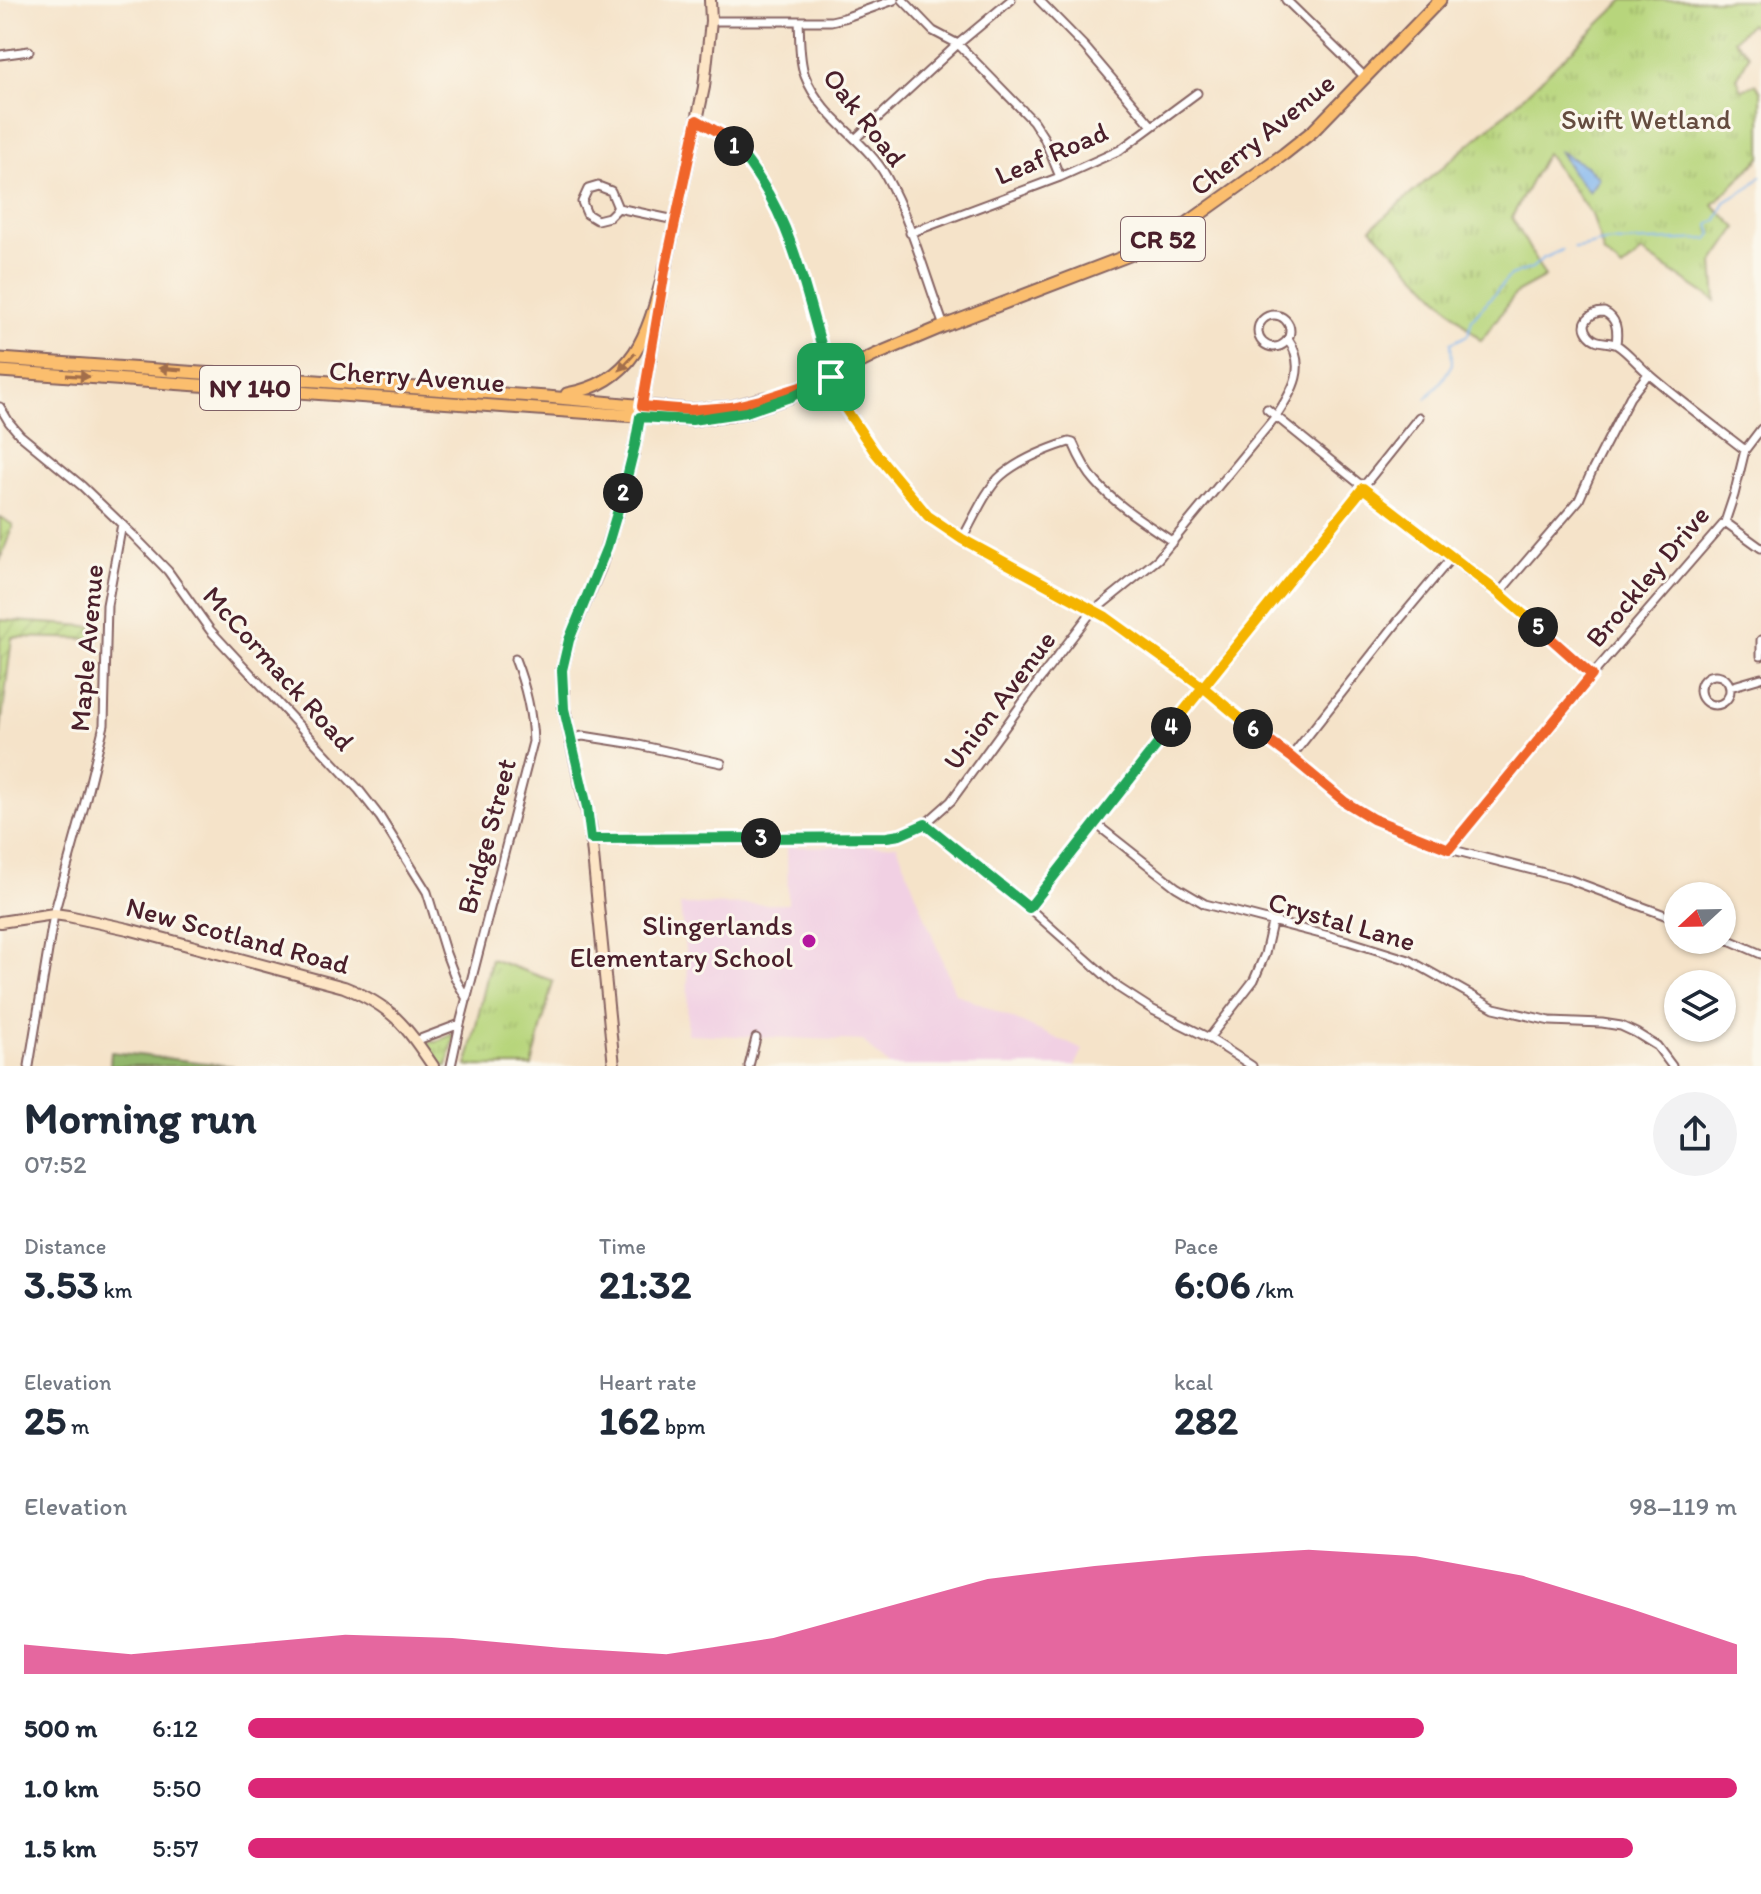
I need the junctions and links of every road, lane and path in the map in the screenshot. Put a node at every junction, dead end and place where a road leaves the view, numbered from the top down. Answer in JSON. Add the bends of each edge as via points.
{"nodes":[{"id":1,"x":710,"y":0,"type":"edge"},
{"id":2,"x":894,"y":0,"type":"edge"},
{"id":3,"x":903,"y":0,"type":"edge"},
{"id":4,"x":1011,"y":0,"type":"edge"},
{"id":5,"x":1039,"y":0,"type":"edge"},
{"id":6,"x":1286,"y":0,"type":"edge"},
{"id":7,"x":1304,"y":0,"type":"edge"},
{"id":8,"x":1440,"y":0,"type":"edge"},
{"id":9,"x":1296,"y":9,"type":"junction"},
{"id":10,"x":711,"y":21,"type":"junction"},
{"id":11,"x":799,"y":21,"type":"junction"},
{"id":12,"x":958,"y":44,"type":"junction"},
{"id":13,"x":29,"y":51,"type":"dead end"},
{"id":14,"x":0,"y":55,"type":"edge"},
{"id":15,"x":1366,"y":78,"type":"junction"},
{"id":16,"x":1197,"y":93,"type":"dead end"},
{"id":17,"x":697,"y":120,"type":"junction"},
{"id":18,"x":1152,"y":126,"type":"junction"},
{"id":19,"x":855,"y":139,"type":"junction"},
{"id":20,"x":1060,"y":177,"type":"junction"},
{"id":21,"x":618,"y":208,"type":"junction"},
{"id":22,"x":675,"y":220,"type":"junction"},
{"id":23,"x":910,"y":233,"type":"junction"},
{"id":24,"x":666,"y":265,"type":"junction"},
{"id":25,"x":944,"y":326,"type":"junction"},
{"id":26,"x":1288,"y":339,"type":"junction"},
{"id":27,"x":1616,"y":344,"type":"junction"},
{"id":28,"x":0,"y":359,"type":"edge"},
{"id":29,"x":0,"y":371,"type":"edge"},
{"id":30,"x":1648,"y":374,"type":"junction"},
{"id":31,"x":827,"y":379,"type":"junction"},
{"id":32,"x":547,"y":397,"type":"junction"},
{"id":33,"x":0,"y":407,"type":"edge"},
{"id":34,"x":1267,"y":409,"type":"dead end"},
{"id":35,"x":641,"y":411,"type":"junction"},
{"id":36,"x":1276,"y":416,"type":"junction"},
{"id":37,"x":1419,"y":417,"type":"dead end"},
{"id":38,"x":1761,"y":429,"type":"edge"},
{"id":39,"x":1745,"y":450,"type":"junction"},
{"id":40,"x":1363,"y":488,"type":"junction"},
{"id":41,"x":1725,"y":522,"type":"junction"},
{"id":42,"x":122,"y":524,"type":"junction"},
{"id":43,"x":962,"y":539,"type":"junction"},
{"id":44,"x":1173,"y":542,"type":"junction"},
{"id":45,"x":1761,"y":548,"type":"edge"},
{"id":46,"x":1451,"y":558,"type":"junction"},
{"id":47,"x":1499,"y":593,"type":"junction"},
{"id":48,"x":1095,"y":611,"type":"junction"},
{"id":49,"x":1761,"y":640,"type":"edge"},
{"id":50,"x":1761,"y":656,"type":"edge"},
{"id":51,"x":515,"y":659,"type":"dead end"},
{"id":52,"x":1592,"y":675,"type":"junction"},
{"id":53,"x":1761,"y":678,"type":"edge"},
{"id":54,"x":1203,"y":687,"type":"junction"},
{"id":55,"x":1730,"y":687,"type":"junction"},
{"id":56,"x":571,"y":738,"type":"junction"},
{"id":57,"x":1291,"y":757,"type":"junction"},
{"id":58,"x":721,"y":763,"type":"dead end"},
{"id":59,"x":925,"y":824,"type":"junction"},
{"id":60,"x":1096,"y":824,"type":"junction"},
{"id":61,"x":591,"y":839,"type":"junction"},
{"id":62,"x":1449,"y":849,"type":"junction"},
{"id":63,"x":1029,"y":908,"type":"junction"},
{"id":64,"x":54,"y":914,"type":"junction"},
{"id":65,"x":1664,"y":915,"type":"edge"},
{"id":66,"x":0,"y":922,"type":"edge"},
{"id":67,"x":1272,"y":923,"type":"junction"},
{"id":68,"x":1736,"y":943,"type":"edge"},
{"id":69,"x":1761,"y":954,"type":"edge"},
{"id":70,"x":467,"y":999,"type":"junction"},
{"id":71,"x":460,"y":1024,"type":"junction"},
{"id":72,"x":756,"y":1038,"type":"dead end"},
{"id":73,"x":1209,"y":1038,"type":"junction"},
{"id":74,"x":415,"y":1041,"type":"junction"},
{"id":75,"x":29,"y":1066,"type":"edge"},
{"id":76,"x":433,"y":1066,"type":"edge"},
{"id":77,"x":451,"y":1066,"type":"edge"},
{"id":78,"x":614,"y":1066,"type":"edge"},
{"id":79,"x":749,"y":1066,"type":"edge"},
{"id":80,"x":1252,"y":1066,"type":"edge"},
{"id":81,"x":1672,"y":1066,"type":"edge"}],
"edges":[{"from":1,"to":10,"type":"main road","number":"NY 140"},
{"from":2,"to":11,"type":"street","via":[[831,21]]},
{"from":3,"to":12,"type":"street","via":[[933,31]]},
{"from":4,"to":12,"type":"street"},
{"from":5,"to":18,"type":"street"},
{"from":6,"to":9,"type":"street"},
{"from":7,"to":9,"type":"street"},
{"from":8,"to":15,"type":"main road","name":"Cherry Avenue","number":"CR 52"},
{"from":9,"to":15,"type":"street"},
{"from":10,"to":11,"type":"street"},
{"from":10,"to":17,"type":"main road","number":"NY 140"},
{"from":11,"to":19,"type":"street","name":"Oak Road","via":[[809,85]]},
{"from":12,"to":19,"type":"street"},
{"from":12,"to":20,"type":"street","via":[[1033,121]]},
{"from":13,"to":14,"type":"street"},
{"from":15,"to":25,"type":"main road","name":"Cherry Avenue","number":"CR 52","via":[[1301,141],[1172,234]]},
{"from":16,"to":18,"type":"street","name":"Leaf Road"},
{"from":17,"to":22,"type":"main road","number":"NY 140"},
{"from":17,"to":31,"type":"street","via":[[742,154],[782,217]]},
{"from":18,"to":20,"type":"street","name":"Leaf Road","via":[[1120,150]]},
{"from":19,"to":23,"type":"street","name":"Oak Road","via":[[884,172]]},
{"from":20,"to":23,"type":"street","name":"Leaf Road"},
{"from":21,"to":21,"type":"street","via":[[611,191],[602,186],[588,189],[583,197],[585,210],[597,220]]},
{"from":21,"to":22,"type":"street"},
{"from":22,"to":24,"type":"main road","number":"NY 140"},
{"from":23,"to":25,"type":"street","name":"Oak Road"},
{"from":24,"to":32,"type":"main road","number":"NY 140","one_way":true,"via":[[648,327],[630,361],[599,385]]},
{"from":24,"to":35,"type":"main road","number":"NY 140"},
{"from":25,"to":31,"type":"main road","name":"Cherry Avenue","number":"CR 52"},
{"from":26,"to":26,"type":"street","via":[[1289,325],[1283,317],[1273,315],[1260,323],[1258,334],[1264,343],[1274,347]]},
{"from":26,"to":36,"type":"street","name":"Union Avenue","via":[[1297,358],[1296,378]]},
{"from":27,"to":27,"type":"street","via":[[1617,326],[1609,314],[1587,318],[1591,338]]},
{"from":27,"to":30,"type":"street"},
{"from":32,"to":28,"type":"main road","name":"Cherry Avenue","number":"NY 140","one_way":true},
{"from":29,"to":35,"type":"main road","name":"Cherry Avenue","number":"NY 140","one_way":true,"via":[[549,410]]},
{"from":30,"to":39,"type":"street"},
{"from":30,"to":47,"type":"street","via":[[1630,397],[1579,500]]},
{"from":31,"to":35,"type":"main road","name":"Cherry Avenue","number":"CR 52","via":[[731,407]]},
{"from":31,"to":43,"type":"street","via":[[911,497]]},
{"from":32,"to":35,"type":"main road","name":"Cherry Avenue","number":"CR 52"},
{"from":33,"to":42,"type":"street","name":"McCormack Road","via":[[20,435]]},
{"from":34,"to":36,"type":"street"},
{"from":35,"to":56,"type":"main road","via":[[607,547],[564,654],[562,699]]},
{"from":36,"to":40,"type":"street"},
{"from":36,"to":44,"type":"street","name":"Union Avenue"},
{"from":37,"to":40,"type":"street"},
{"from":38,"to":39,"type":"street","name":"Brockley Drive"},
{"from":39,"to":41,"type":"street","name":"Brockley Drive"},
{"from":40,"to":46,"type":"street"},
{"from":40,"to":54,"type":"street"},
{"from":41,"to":45,"type":"street"},
{"from":41,"to":52,"type":"street","name":"Brockley Drive"},
{"from":42,"to":64,"type":"street","name":"Maple Avenue","via":[[107,605],[104,725]]},
{"from":42,"to":70,"type":"street","name":"McCormack Road","via":[[168,571],[210,630],[380,817],[427,892]]},
{"from":43,"to":44,"type":"street","via":[[1001,476],[1073,443],[1102,489]]},
{"from":43,"to":48,"type":"street"},
{"from":44,"to":48,"type":"street","name":"Union Avenue"},
{"from":46,"to":47,"type":"street"},
{"from":46,"to":57,"type":"street"},
{"from":47,"to":52,"type":"street"},
{"from":48,"to":54,"type":"street"},
{"from":48,"to":59,"type":"street","name":"Union Avenue","via":[[951,801]]},
{"from":49,"to":50,"type":"street"},
{"from":51,"to":70,"type":"street","name":"Bridge Street","via":[[528,695],[533,742]]},
{"from":52,"to":62,"type":"street","name":"Brockley Drive"},
{"from":53,"to":55,"type":"street"},
{"from":54,"to":57,"type":"street"},
{"from":54,"to":60,"type":"street"},
{"from":55,"to":55,"type":"street","via":[[1712,675],[1701,684],[1700,694],[1706,702],[1721,704]]},
{"from":56,"to":58,"type":"street","via":[[634,744]]},
{"from":56,"to":61,"type":"main road"},
{"from":57,"to":62,"type":"street","via":[[1373,819]]},
{"from":59,"to":61,"type":"street","name":"Union Avenue","via":[[887,837]]},
{"from":59,"to":63,"type":"street"},
{"from":60,"to":63,"type":"street"},
{"from":60,"to":67,"type":"street","name":"Crystal Lane","via":[[1197,901]]},
{"from":61,"to":78,"type":"main road"},
{"from":62,"to":65,"type":"street","via":[[1568,879]]},
{"from":63,"to":73,"type":"street","via":[[1135,999]]},
{"from":64,"to":66,"type":"main road","name":"New Scotland Road"},
{"from":64,"to":74,"type":"main road","name":"New Scotland Road","via":[[344,987],[391,1012]]},
{"from":64,"to":75,"type":"street","name":"Maple Avenue"},
{"from":67,"to":73,"type":"street","via":[[1254,980]]},
{"from":67,"to":81,"type":"street","name":"Crystal Lane","via":[[1409,960],[1503,1011],[1621,1026],[1657,1046]]},
{"from":68,"to":69,"type":"street"},
{"from":70,"to":71,"type":"street","name":"Bridge Street"},
{"from":71,"to":74,"type":"street"},
{"from":71,"to":77,"type":"street","name":"Bridge Street"},
{"from":72,"to":79,"type":"street"},
{"from":73,"to":80,"type":"street"},
{"from":74,"to":76,"type":"main road","name":"New Scotland Road"}]}
